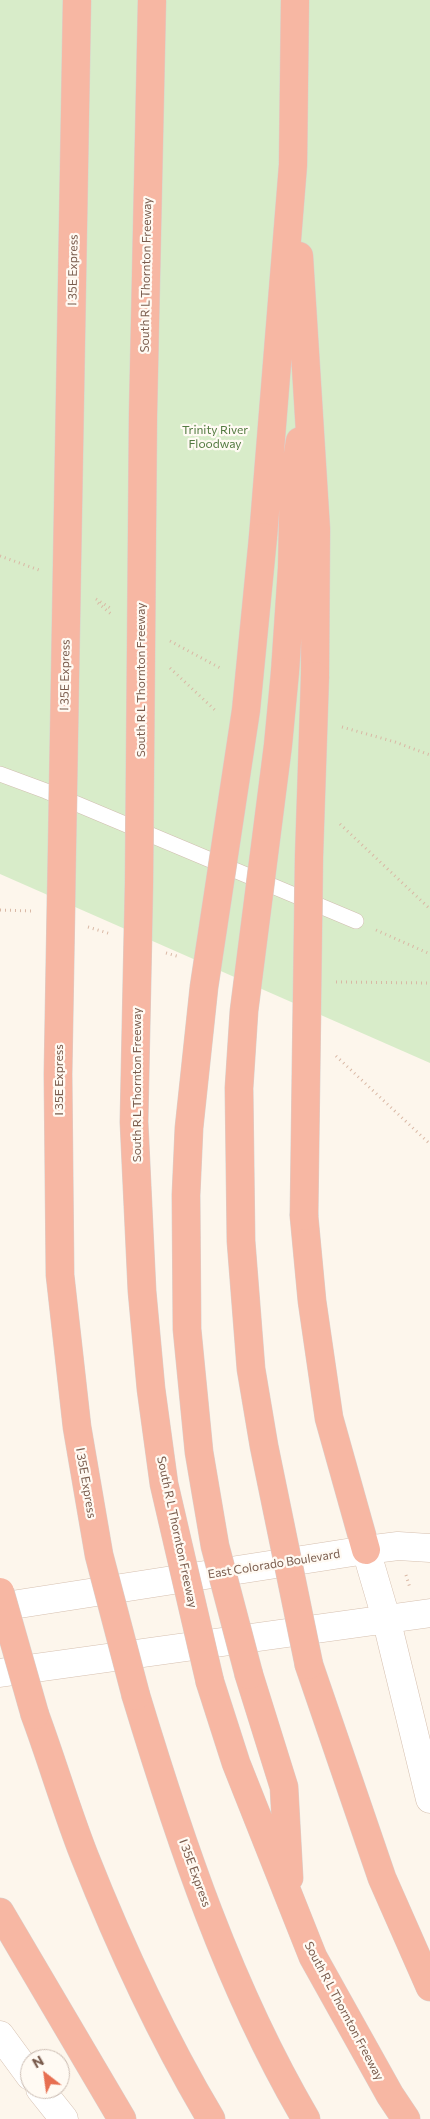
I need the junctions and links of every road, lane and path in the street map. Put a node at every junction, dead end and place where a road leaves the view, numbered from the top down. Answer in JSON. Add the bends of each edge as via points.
{"nodes":[{"id":1,"x":77,"y":0,"type":"edge"},
{"id":2,"x":152,"y":0,"type":"edge"},
{"id":3,"x":295,"y":0,"type":"edge"},
{"id":4,"x":293,"y":164,"type":"junction"},
{"id":5,"x":308,"y":388,"type":"junction"},
{"id":6,"x":0,"y":774,"type":"edge"},
{"id":7,"x":356,"y":921,"type":"joint"},
{"id":8,"x":430,"y":954,"type":"edge"},
{"id":9,"x":331,"y":1051,"type":"dead end"},
{"id":10,"x":430,"y":1144,"type":"edge"},
{"id":11,"x":430,"y":1548,"type":"edge"},
{"id":12,"x":366,"y":1550,"type":"junction"},
{"id":13,"x":0,"y":1592,"type":"edge"},
{"id":14,"x":0,"y":1607,"type":"edge"},
{"id":15,"x":430,"y":1613,"type":"edge"},
{"id":16,"x":386,"y":1618,"type":"junction"},
{"id":17,"x":0,"y":1673,"type":"edge"},
{"id":18,"x":430,"y":1799,"type":"edge"},
{"id":19,"x":290,"y":1900,"type":"junction"},
{"id":20,"x":0,"y":1912,"type":"edge"},
{"id":21,"x":430,"y":1987,"type":"edge"},
{"id":22,"x":0,"y":2035,"type":"edge"},
{"id":23,"x":20,"y":2062,"type":"edge"},
{"id":24,"x":48,"y":2099,"type":"edge"},
{"id":25,"x":64,"y":2119,"type":"edge"},
{"id":26,"x":122,"y":2119,"type":"edge"},
{"id":27,"x":211,"y":2119,"type":"edge"},
{"id":28,"x":306,"y":2119,"type":"edge"},
{"id":29,"x":406,"y":2119,"type":"edge"}],
"edges":[{"from":1,"to":28,"type":"highway","name":"I 35E Express","bridge":true,"via":[[58,1064],[60,1275],[77,1427],[99,1555],[136,1696],[164,1787],[239,1990]]},
{"from":2,"to":19,"type":"highway","name":"South R L Thornton Freeway","bridge":true,"via":[[134,1122],[142,1291],[164,1484],[210,1682],[236,1763]]},
{"from":3,"to":4,"type":"highway"},
{"from":4,"to":5,"type":"highway"},
{"from":4,"to":19,"type":"highway","bridge":true,"via":[[247,700],[204,987],[188,1128],[186,1196],[187,1329],[199,1452],[215,1546],[249,1675],[284,1787]]},
{"from":5,"to":12,"type":"highway","bridge":true,"via":[[316,529],[304,1216],[312,1301],[329,1418]]},
{"from":5,"to":21,"type":"highway","bridge":true,"via":[[294,478],[292,568],[279,736],[244,1011],[239,1088],[241,1241],[251,1369],[309,1665],[382,1878]]},
{"from":6,"to":7,"type":"lane"},
{"from":7,"to":8,"type":"path"},
{"from":9,"to":10,"type":"path"},
{"from":11,"to":12,"type":"street","name":"East Colorado Boulevard","via":[[398,1546]]},
{"from":12,"to":14,"type":"street","name":"East Colorado Boulevard"},
{"from":12,"to":16,"type":"street"},
{"from":13,"to":27,"type":"highway","bridge":true,"via":[[35,1715],[84,1855],[143,1991]]},
{"from":15,"to":16,"type":"street"},
{"from":16,"to":17,"type":"street"},
{"from":16,"to":18,"type":"street"},
{"from":19,"to":29,"type":"highway","name":"South R L Thornton Freeway","via":[[313,1957]]},
{"from":20,"to":26,"type":"highway"},
{"from":22,"to":23,"type":"street"},
{"from":24,"to":25,"type":"street"}]}
